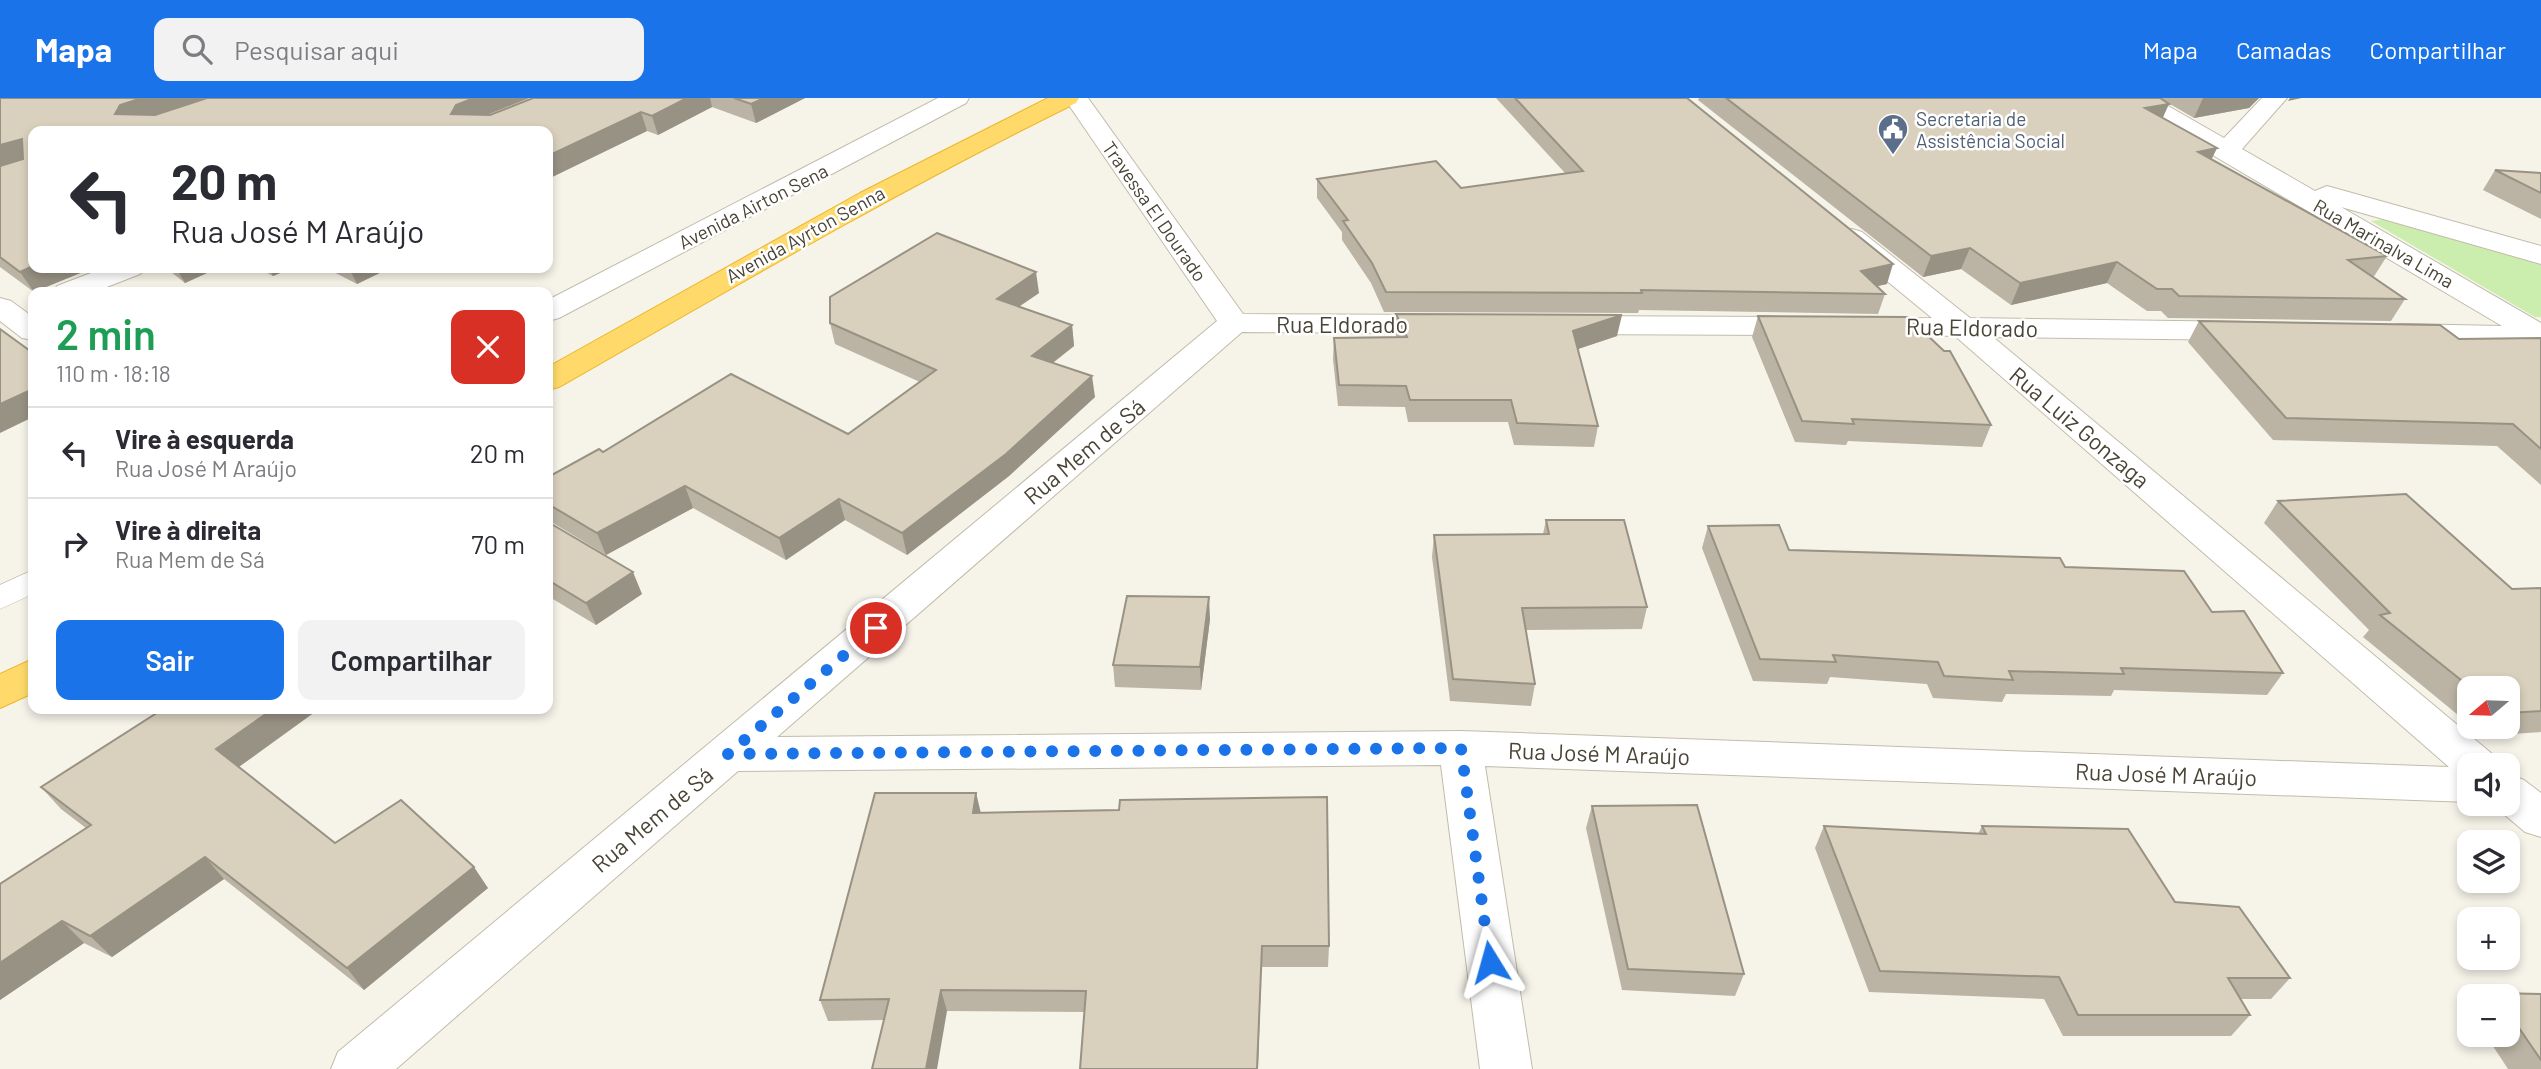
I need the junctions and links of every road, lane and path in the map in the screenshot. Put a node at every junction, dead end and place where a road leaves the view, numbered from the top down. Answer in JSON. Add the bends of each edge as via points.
{"nodes":[{"id":1,"x":957,"y":98,"type":"edge"},
{"id":2,"x":1067,"y":98,"type":"edge"},
{"id":3,"x":1076,"y":98,"type":"edge"},
{"id":4,"x":2137,"y":98,"type":"edge"},
{"id":5,"x":2275,"y":98,"type":"edge"},
{"id":6,"x":2225,"y":152,"type":"junction"},
{"id":7,"x":2277,"y":180,"type":"junction"},
{"id":8,"x":1824,"y":216,"type":"edge"},
{"id":9,"x":2541,"y":255,"type":"edge"},
{"id":10,"x":117,"y":273,"type":"edge"},
{"id":11,"x":81,"y":287,"type":"edge"},
{"id":12,"x":553,"y":309,"type":"edge"},
{"id":13,"x":1234,"y":323,"type":"junction"},
{"id":14,"x":1472,"y":324,"type":"edge"},
{"id":15,"x":1542,"y":325,"type":"edge"},
{"id":16,"x":1961,"y":326,"type":"junction"},
{"id":17,"x":2279,"y":331,"type":"edge"},
{"id":18,"x":2375,"y":333,"type":"edge"},
{"id":19,"x":2541,"y":335,"type":"edge"},
{"id":20,"x":553,"y":377,"type":"edge"},
{"id":21,"x":28,"y":584,"type":"edge"},
{"id":22,"x":0,"y":598,"type":"edge"},
{"id":23,"x":28,"y":677,"type":"edge"},
{"id":24,"x":0,"y":693,"type":"edge"},
{"id":25,"x":1461,"y":748,"type":"junction"},
{"id":26,"x":2462,"y":753,"type":"edge"},
{"id":27,"x":728,"y":754,"type":"junction"},
{"id":28,"x":2457,"y":785,"type":"edge"},
{"id":29,"x":2541,"y":786,"type":"edge"},
{"id":30,"x":2520,"y":788,"type":"edge"},
{"id":31,"x":2520,"y":800,"type":"edge"},
{"id":32,"x":2541,"y":819,"type":"edge"},
{"id":33,"x":357,"y":1069,"type":"edge"},
{"id":34,"x":1506,"y":1069,"type":"edge"}],
"edges":[{"from":1,"to":12,"type":"street","name":"Avenida Airton Sena"},
{"from":2,"to":20,"type":"highway","name":"Avenida Ayrton Senna","via":[[941,159]]},
{"from":3,"to":13,"type":"street","name":"Travessa El Dourado"},
{"from":4,"to":6,"type":"street","name":"Rua Marinalva Lima"},
{"from":5,"to":6,"type":"street"},
{"from":6,"to":7,"type":"street","name":"Rua Marinalva Lima"},
{"from":7,"to":9,"type":"street"},
{"from":7,"to":19,"type":"street","name":"Rua Marinalva Lima"},
{"from":8,"to":16,"type":"street","name":"Rua Luiz Gonzaga"},
{"from":10,"to":11,"type":"street"},
{"from":13,"to":14,"type":"street","name":"Rua Eldorado"},
{"from":13,"to":27,"type":"street","name":"Rua Mem de Sá"},
{"from":15,"to":16,"type":"street","name":"Rua Eldorado"},
{"from":16,"to":17,"type":"street","name":"Rua Eldorado"},
{"from":16,"to":26,"type":"street","name":"Rua Luiz Gonzaga"},
{"from":18,"to":19,"type":"street"},
{"from":21,"to":22,"type":"lane"},
{"from":23,"to":24,"type":"highway"},
{"from":25,"to":27,"type":"street","name":"Rua José M Araújo"},
{"from":25,"to":28,"type":"street","name":"Rua José M Araújo"},
{"from":25,"to":34,"type":"street"},
{"from":27,"to":33,"type":"street","name":"Rua Mem de Sá"},
{"from":29,"to":30,"type":"street"},
{"from":31,"to":32,"type":"street"}]}
